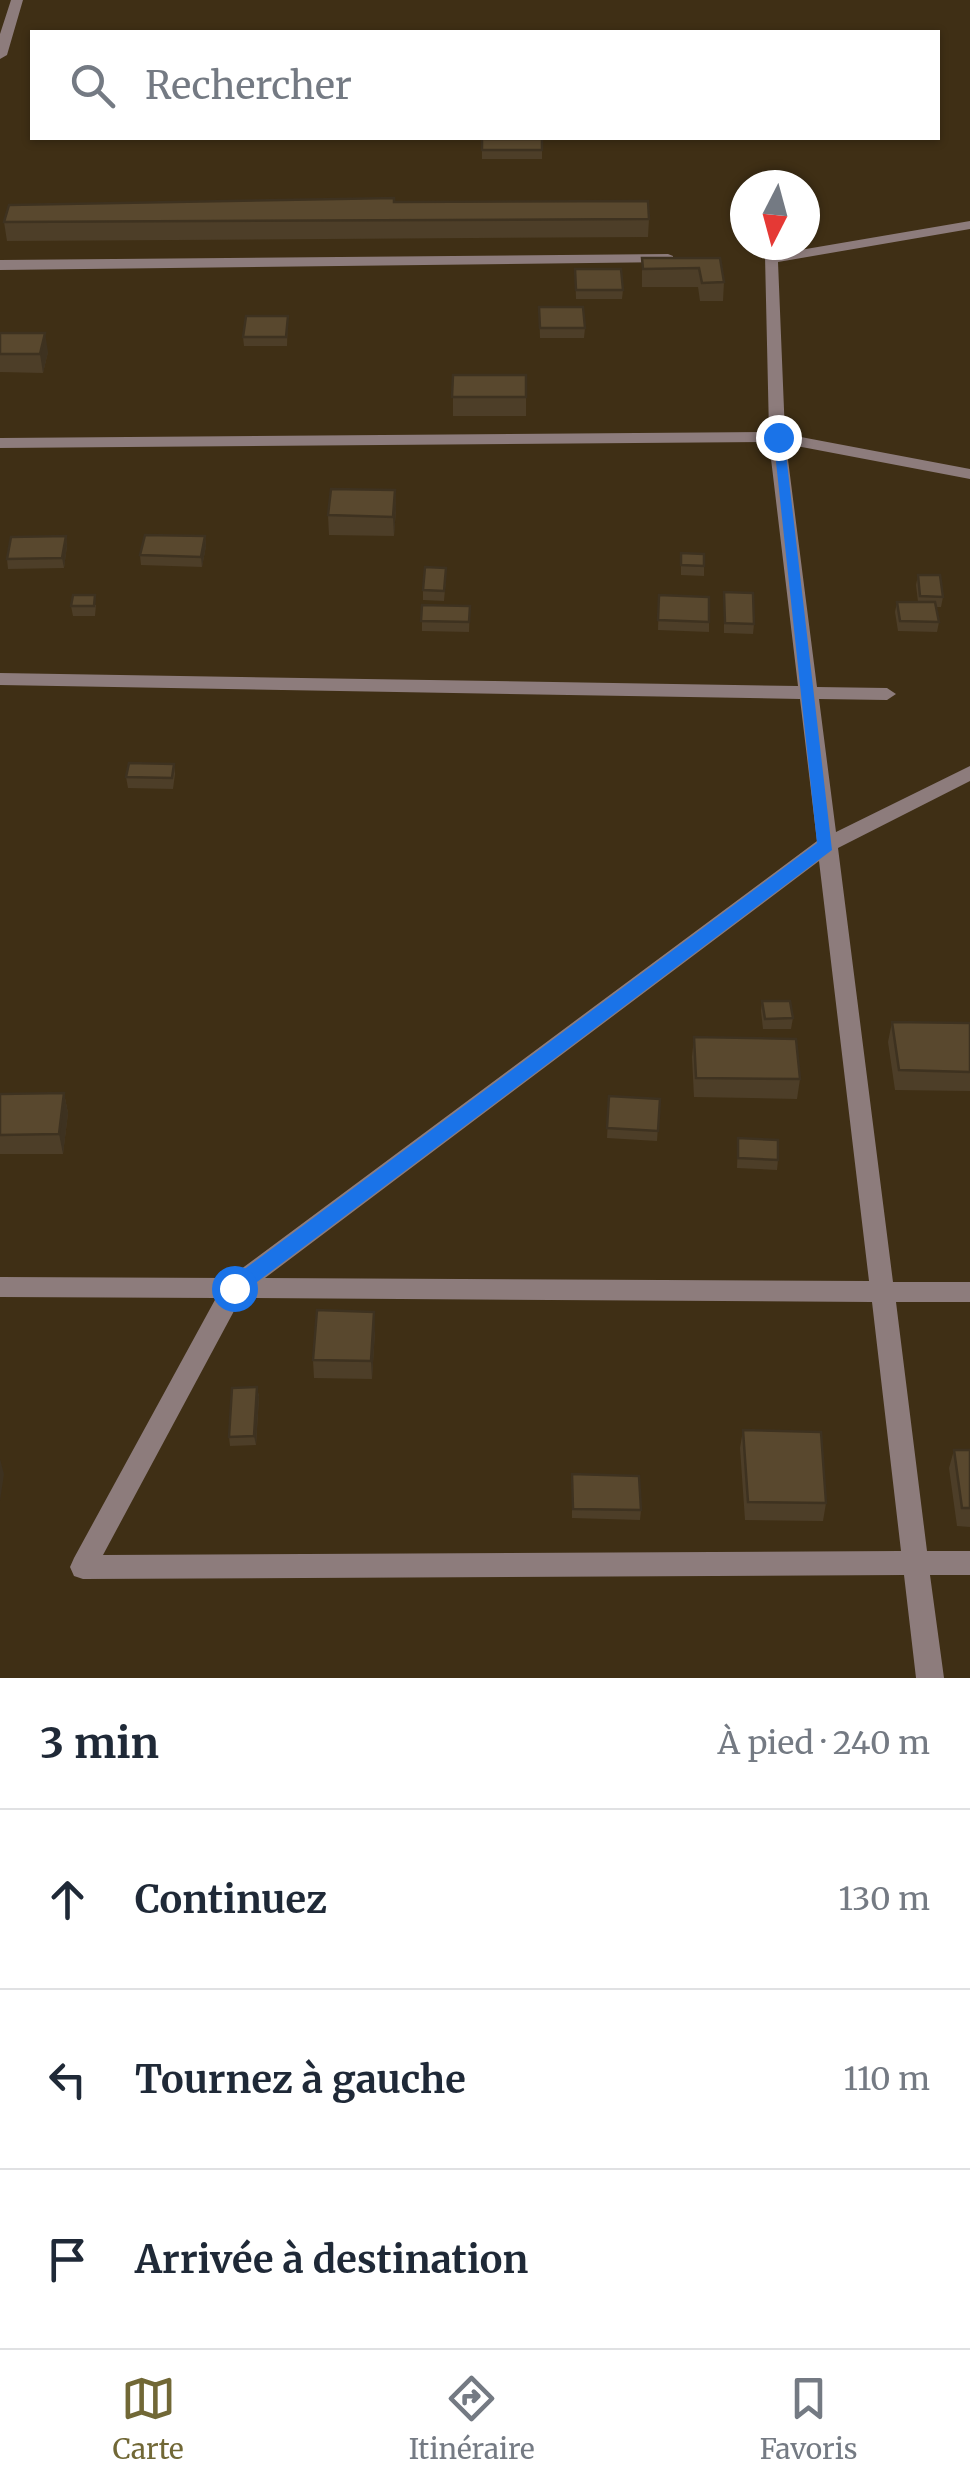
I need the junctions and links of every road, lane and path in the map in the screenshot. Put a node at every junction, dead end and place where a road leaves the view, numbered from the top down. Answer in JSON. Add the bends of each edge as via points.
{"nodes":[{"id":1,"x":18,"y":0,"type":"edge"},
{"id":2,"x":0,"y":55,"type":"edge"},
{"id":3,"x":970,"y":225,"type":"edge"},
{"id":4,"x":692,"y":259,"type":"edge"},
{"id":5,"x":0,"y":266,"type":"edge"},
{"id":6,"x":778,"y":437,"type":"junction"},
{"id":7,"x":0,"y":443,"type":"edge"},
{"id":8,"x":970,"y":474,"type":"edge"},
{"id":9,"x":0,"y":679,"type":"edge"},
{"id":10,"x":807,"y":692,"type":"junction"},
{"id":11,"x":887,"y":694,"type":"dead end"},
{"id":12,"x":970,"y":773,"type":"edge"},
{"id":13,"x":826,"y":846,"type":"junction"},
{"id":14,"x":0,"y":1287,"type":"edge"},
{"id":15,"x":234,"y":1288,"type":"junction"},
{"id":16,"x":881,"y":1292,"type":"junction"},
{"id":17,"x":970,"y":1292,"type":"edge"},
{"id":18,"x":916,"y":1562,"type":"junction"},
{"id":19,"x":970,"y":1563,"type":"edge"},
{"id":20,"x":930,"y":1678,"type":"edge"}],
"edges":[{"from":1,"to":2,"type":"street"},
{"from":3,"to":6,"type":"street","via":[[770,259]]},
{"from":4,"to":5,"type":"street"},
{"from":6,"to":7,"type":"street"},
{"from":6,"to":8,"type":"street"},
{"from":6,"to":10,"type":"street"},
{"from":9,"to":10,"type":"street"},
{"from":10,"to":11,"type":"street"},
{"from":10,"to":13,"type":"street"},
{"from":12,"to":13,"type":"street"},
{"from":13,"to":15,"type":"street"},
{"from":13,"to":16,"type":"street"},
{"from":14,"to":15,"type":"street"},
{"from":15,"to":16,"type":"street"},
{"from":15,"to":18,"type":"street","via":[[83,1567]]},
{"from":16,"to":17,"type":"street"},
{"from":16,"to":18,"type":"street"},
{"from":18,"to":19,"type":"street"},
{"from":18,"to":20,"type":"street"}]}
